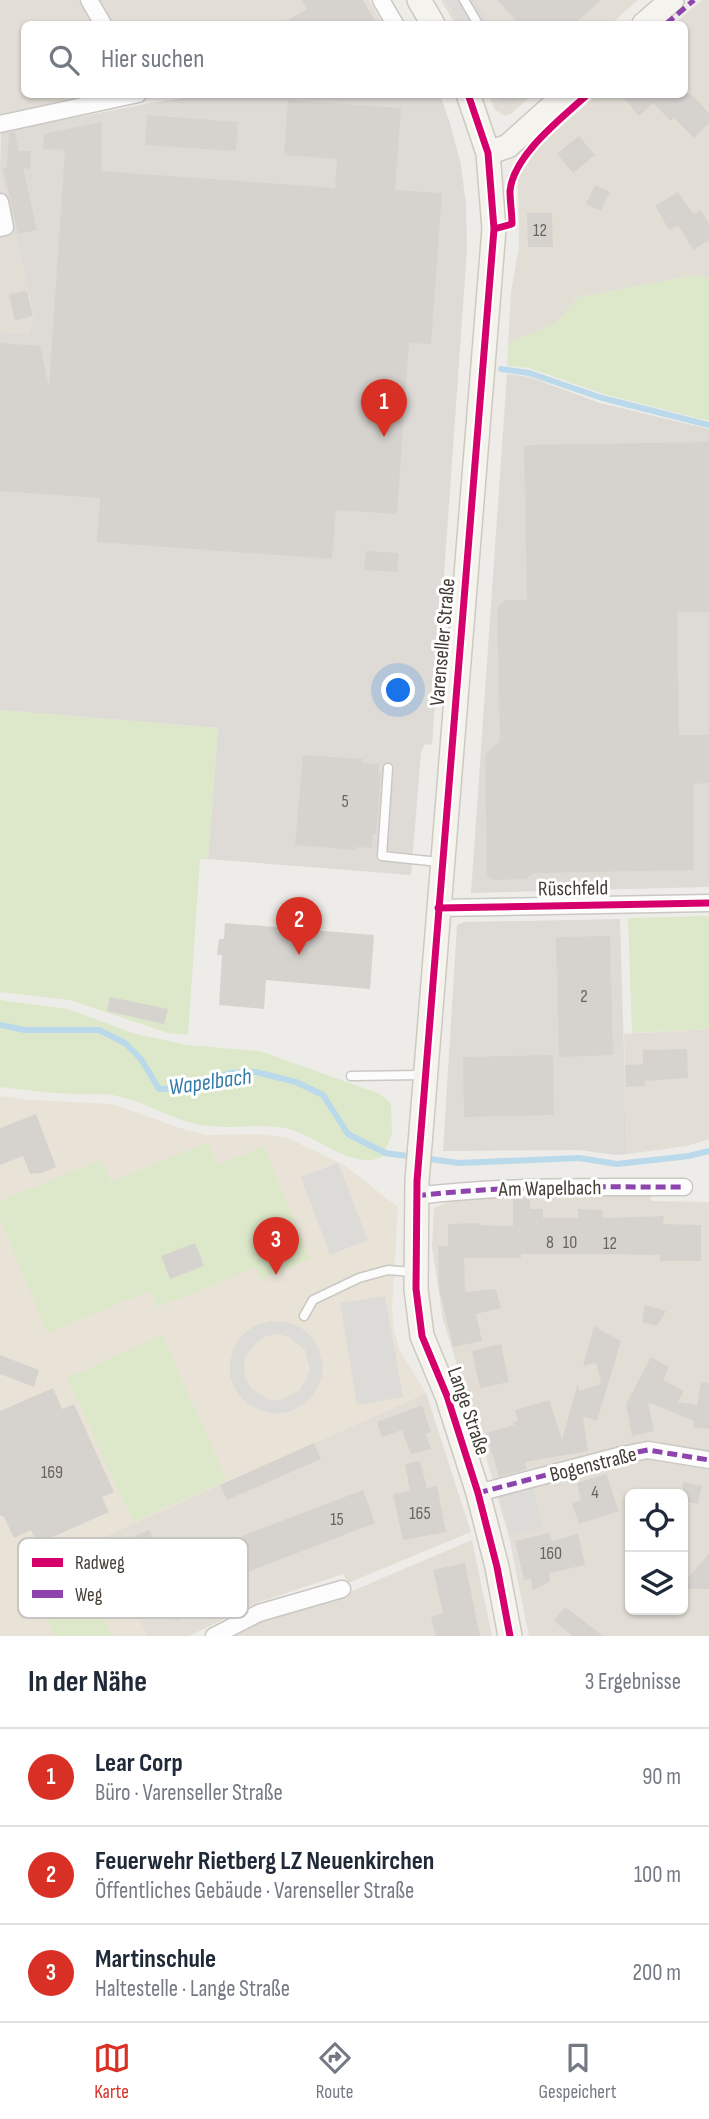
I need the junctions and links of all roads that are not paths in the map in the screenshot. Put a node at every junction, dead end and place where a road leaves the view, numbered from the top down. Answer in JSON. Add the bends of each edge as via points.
{"nodes":[{"id":1,"x":89,"y":0,"type":"edge"},
{"id":2,"x":381,"y":0,"type":"edge"},
{"id":3,"x":419,"y":0,"type":"edge"},
{"id":4,"x":464,"y":0,"type":"edge"},
{"id":5,"x":672,"y":0,"type":"edge"},
{"id":6,"x":101,"y":21,"type":"edge"},
{"id":7,"x":393,"y":21,"type":"edge"},
{"id":8,"x":431,"y":21,"type":"edge"},
{"id":9,"x":476,"y":21,"type":"edge"},
{"id":10,"x":648,"y":21,"type":"edge"},
{"id":11,"x":120,"y":98,"type":"edge"},
{"id":12,"x":469,"y":98,"type":"edge"},
{"id":13,"x":562,"y":98,"type":"edge"},
{"id":14,"x":0,"y":124,"type":"edge"},
{"id":15,"x":488,"y":153,"type":"junction"},
{"id":16,"x":0,"y":202,"type":"edge"},
{"id":17,"x":0,"y":229,"type":"edge"},
{"id":18,"x":388,"y":768,"type":"dead end"},
{"id":19,"x":442,"y":862,"type":"junction"},
{"id":20,"x":709,"y":903,"type":"edge"},
{"id":21,"x":438,"y":908,"type":"junction"},
{"id":22,"x":425,"y":1075,"type":"junction"},
{"id":23,"x":351,"y":1076,"type":"dead end"},
{"id":24,"x":684,"y":1187,"type":"dead end"},
{"id":25,"x":416,"y":1189,"type":"junction"},
{"id":26,"x":415,"y":1272,"type":"junction"},
{"id":27,"x":304,"y":1316,"type":"dead end"},
{"id":28,"x":709,"y":1460,"type":"edge"},
{"id":29,"x":478,"y":1493,"type":"junction"},
{"id":30,"x":342,"y":1589,"type":"dead end"},
{"id":31,"x":214,"y":1636,"type":"edge"},
{"id":32,"x":510,"y":1636,"type":"edge"}],
"edges":[{"from":1,"to":6,"type":"street"},
{"from":2,"to":7,"type":"street"},
{"from":3,"to":8,"type":"main road"},
{"from":4,"to":9,"type":"lane"},
{"from":5,"to":10,"type":"main road"},
{"from":11,"to":14,"type":"street"},
{"from":12,"to":15,"type":"main road","name":"Varenseller Straße"},
{"from":13,"to":15,"type":"main road","via":[[508,146]]},
{"from":15,"to":19,"type":"main road","name":"Varenseller Straße","via":[[493,242]]},
{"from":16,"to":17,"type":"street","via":[[5,227]]},
{"from":18,"to":19,"type":"lane","via":[[382,856]]},
{"from":19,"to":21,"type":"main road","name":"Varenseller Straße"},
{"from":20,"to":21,"type":"street","name":"Rüschfeld"},
{"from":21,"to":22,"type":"main road","name":"Varenseller Straße"},
{"from":22,"to":23,"type":"lane"},
{"from":22,"to":25,"type":"main road","name":"Varenseller Straße"},
{"from":24,"to":25,"type":"street","name":"Am Wapelbach"},
{"from":25,"to":26,"type":"main road","name":"Lange Straße"},
{"from":26,"to":27,"type":"lane","via":[[388,1270],[359,1278],[313,1300]]},
{"from":26,"to":29,"type":"main road","name":"Lange Straße","via":[[422,1336]]},
{"from":28,"to":29,"type":"street","name":"Bogenstraße","via":[[648,1450]]},
{"from":29,"to":32,"type":"main road","name":"Lange Straße"},
{"from":30,"to":31,"type":"street","via":[[259,1613]]}]}
